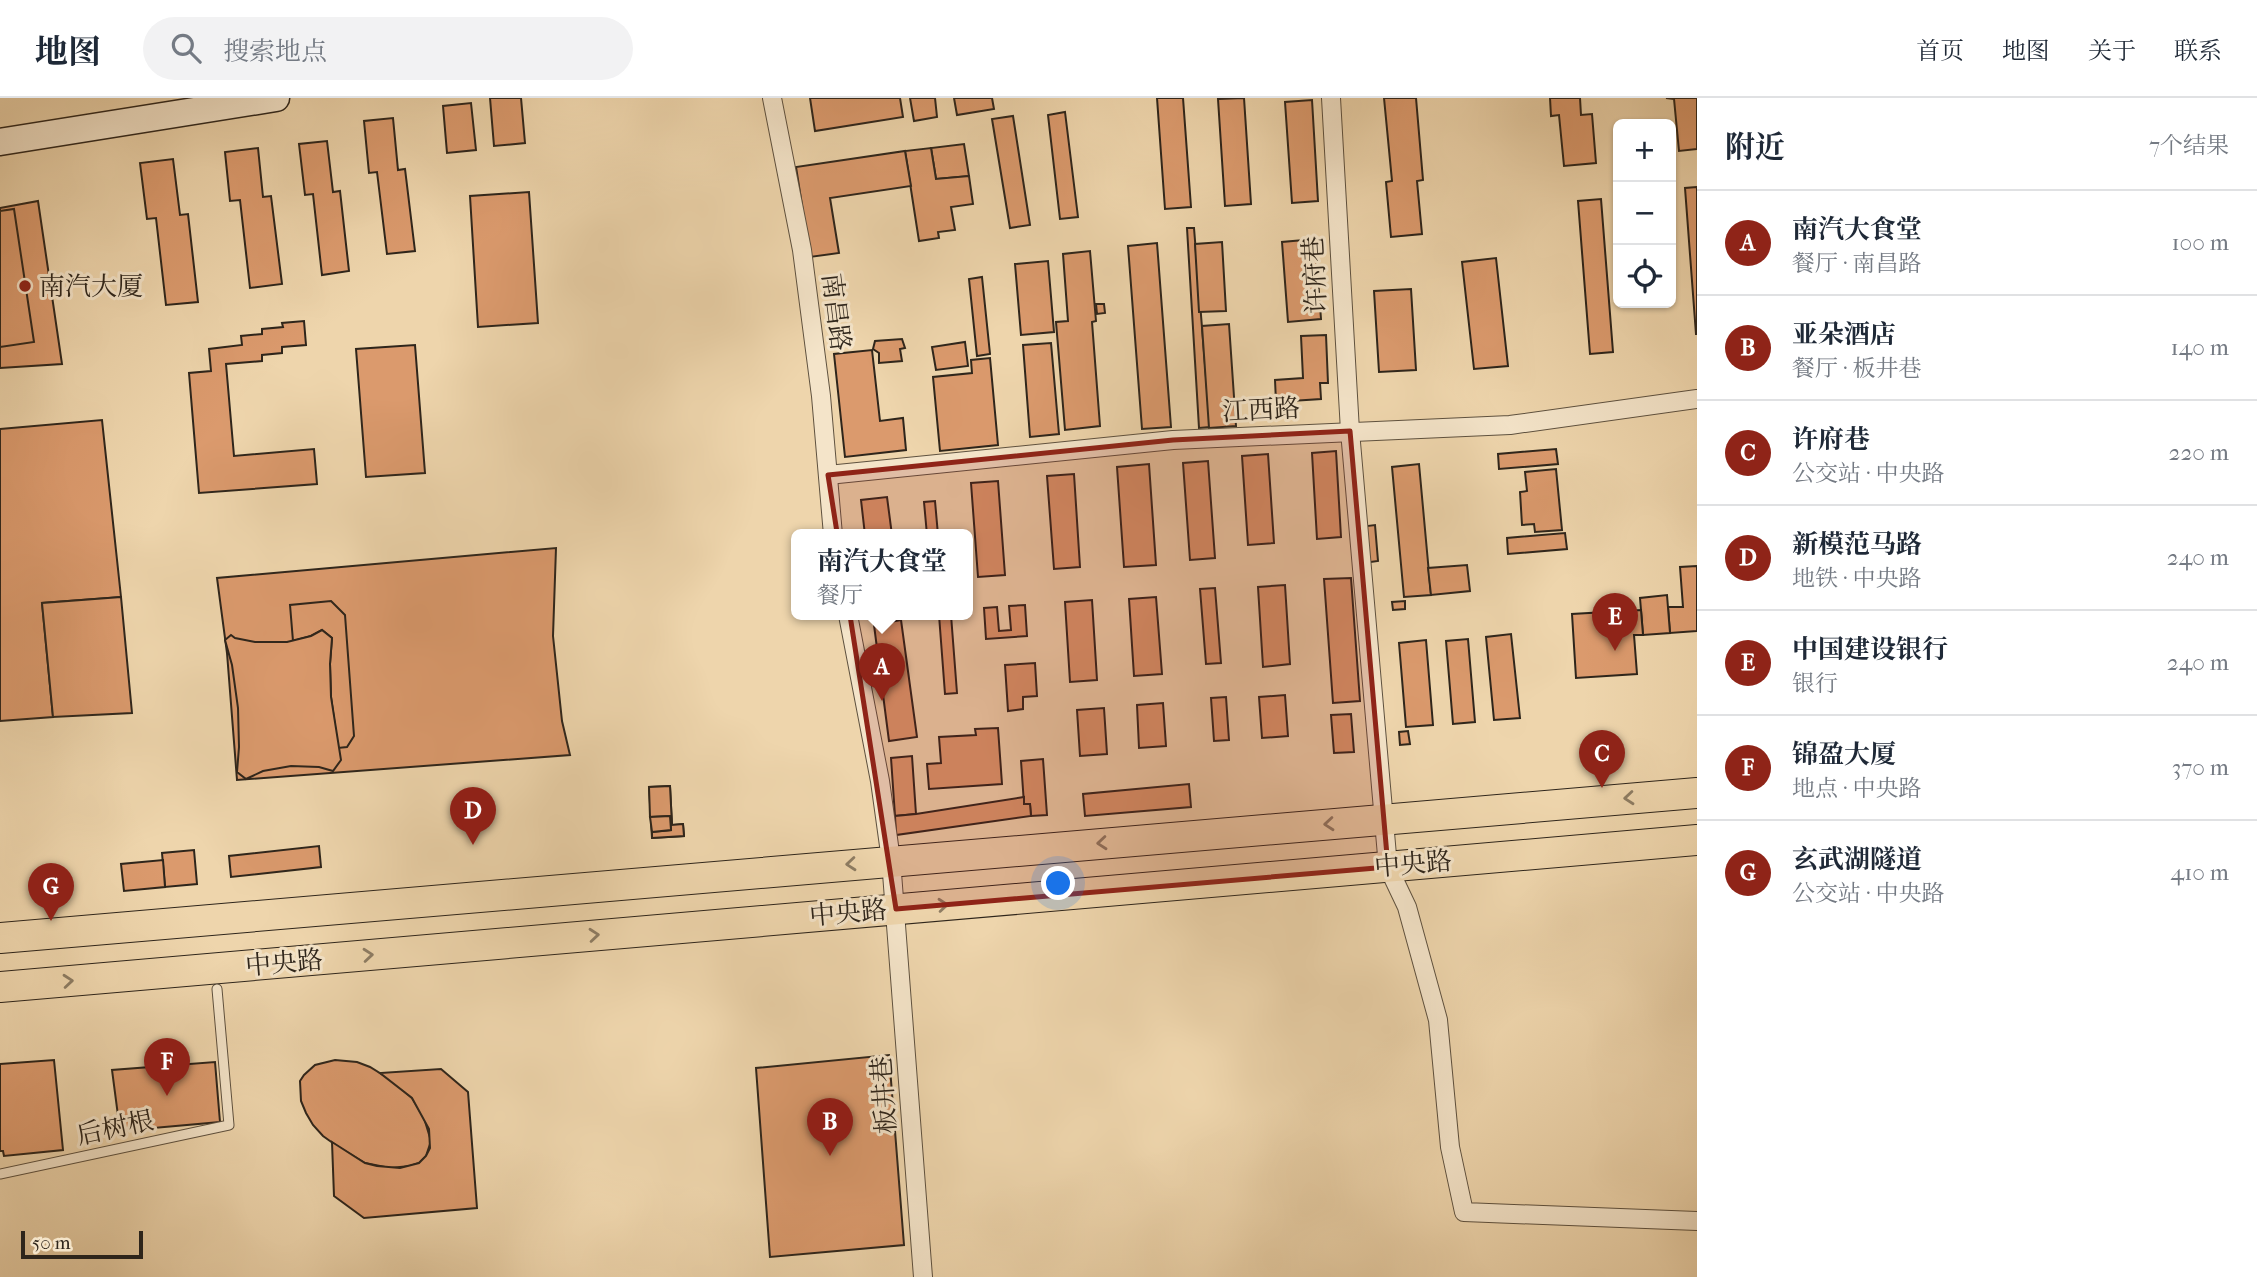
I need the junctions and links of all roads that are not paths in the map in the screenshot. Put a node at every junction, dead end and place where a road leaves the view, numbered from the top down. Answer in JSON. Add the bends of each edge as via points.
{"nodes":[{"id":1,"x":276,"y":98,"type":"edge"},
{"id":2,"x":772,"y":98,"type":"edge"},
{"id":3,"x":1331,"y":98,"type":"edge"},
{"id":4,"x":0,"y":142,"type":"edge"},
{"id":5,"x":1697,"y":399,"type":"edge"},
{"id":6,"x":1350,"y":431,"type":"junction"},
{"id":7,"x":828,"y":475,"type":"junction"},
{"id":8,"x":832,"y":529,"type":"edge"},
{"id":9,"x":849,"y":620,"type":"edge"},
{"id":10,"x":1697,"y":793,"type":"edge"},
{"id":11,"x":1385,"y":819,"type":"junction"},
{"id":12,"x":1697,"y":840,"type":"edge"},
{"id":13,"x":891,"y":860,"type":"junction"},
{"id":14,"x":1388,"y":867,"type":"junction"},
{"id":15,"x":896,"y":909,"type":"junction"},
{"id":16,"x":0,"y":938,"type":"edge"},
{"id":17,"x":0,"y":987,"type":"edge"},
{"id":18,"x":217,"y":989,"type":"dead end"},
{"id":19,"x":0,"y":1174,"type":"edge"},
{"id":20,"x":1697,"y":1221,"type":"edge"},
{"id":21,"x":923,"y":1277,"type":"edge"}],
"edges":[{"from":1,"to":4,"type":"street"},
{"from":2,"to":7,"type":"street","name":"南昌路","via":[[802,250]]},
{"from":3,"to":6,"type":"street","name":"许府巷"},
{"from":5,"to":6,"type":"street","name":"江西路","via":[[1510,425]]},
{"from":6,"to":7,"type":"street","name":"江西路","via":[[1173,440]]},
{"from":6,"to":11,"type":"street","name":"许府巷"},
{"from":7,"to":8,"type":"street","name":"南昌路"},
{"from":9,"to":13,"type":"street"},
{"from":10,"to":11,"type":"main road","name":"中央路","one_way":true},
{"from":11,"to":13,"type":"main road","name":"中央路","one_way":true},
{"from":11,"to":14,"type":"street","name":"许府巷"},
{"from":12,"to":14,"type":"main road","name":"中央路"},
{"from":13,"to":15,"type":"street"},
{"from":13,"to":16,"type":"main road","name":"中央路","one_way":true},
{"from":15,"to":14,"type":"main road","name":"中央路","one_way":true},
{"from":14,"to":20,"type":"street","name":"许府巷","via":[[1407,906],[1438,1020],[1450,1147],[1464,1212]]},
{"from":17,"to":15,"type":"main road","name":"中央路","one_way":true},
{"from":15,"to":21,"type":"street","name":"板井巷"},
{"from":18,"to":19,"type":"lane","name":"后树根","via":[[229,1125]]}]}
